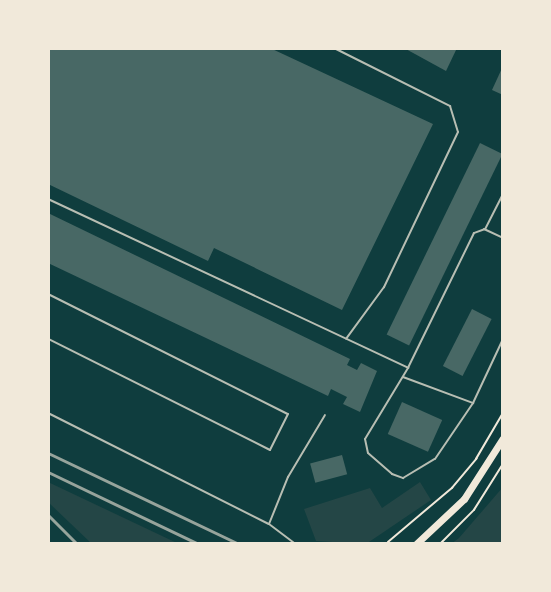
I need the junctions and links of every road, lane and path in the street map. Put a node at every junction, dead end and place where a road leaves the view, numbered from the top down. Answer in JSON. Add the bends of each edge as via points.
{"nodes":[{"id":1,"x":334,"y":48,"type":"edge"},
{"id":2,"x":503,"y":194,"type":"edge"},
{"id":3,"x":48,"y":199,"type":"edge"},
{"id":4,"x":485,"y":229,"type":"junction"},
{"id":5,"x":503,"y":238,"type":"edge"},
{"id":6,"x":48,"y":294,"type":"edge"},
{"id":7,"x":48,"y":339,"type":"edge"},
{"id":8,"x":346,"y":339,"type":"junction"},
{"id":9,"x":503,"y":339,"type":"edge"},
{"id":10,"x":408,"y":368,"type":"junction"},
{"id":11,"x":402,"y":377,"type":"junction"},
{"id":12,"x":473,"y":403,"type":"junction"},
{"id":13,"x":48,"y":413,"type":"edge"},
{"id":14,"x":503,"y":413,"type":"edge"},
{"id":15,"x":325,"y":415,"type":"dead end"},
{"id":16,"x":503,"y":438,"type":"edge"},
{"id":17,"x":503,"y":464,"type":"edge"},
{"id":18,"x":269,"y":524,"type":"junction"},
{"id":19,"x":388,"y":542,"type":"dead end"},
{"id":20,"x":296,"y":544,"type":"edge"},
{"id":21,"x":416,"y":544,"type":"edge"},
{"id":22,"x":440,"y":544,"type":"edge"}],
"edges":[{"from":1,"to":8,"type":"lane","via":[[450,106],[458,132],[384,287]]},
{"from":2,"to":4,"type":"lane"},
{"from":3,"to":8,"type":"lane"},
{"from":4,"to":5,"type":"lane"},
{"from":4,"to":10,"type":"lane","via":[[474,233]]},
{"from":6,"to":7,"type":"lane","via":[[288,414],[270,450]]},
{"from":8,"to":10,"type":"lane"},
{"from":9,"to":12,"type":"lane"},
{"from":10,"to":11,"type":"lane"},
{"from":11,"to":12,"type":"lane"},
{"from":11,"to":12,"type":"lane","via":[[365,439],[368,453],[392,474],[403,478],[435,459]]},
{"from":13,"to":18,"type":"lane"},
{"from":14,"to":19,"type":"path","via":[[476,459],[452,488]]},
{"from":15,"to":18,"type":"lane","via":[[288,477]]},
{"from":16,"to":21,"type":"main road","via":[[464,499]]},
{"from":17,"to":22,"type":"path","via":[[474,510]]},
{"from":18,"to":20,"type":"lane"}]}
